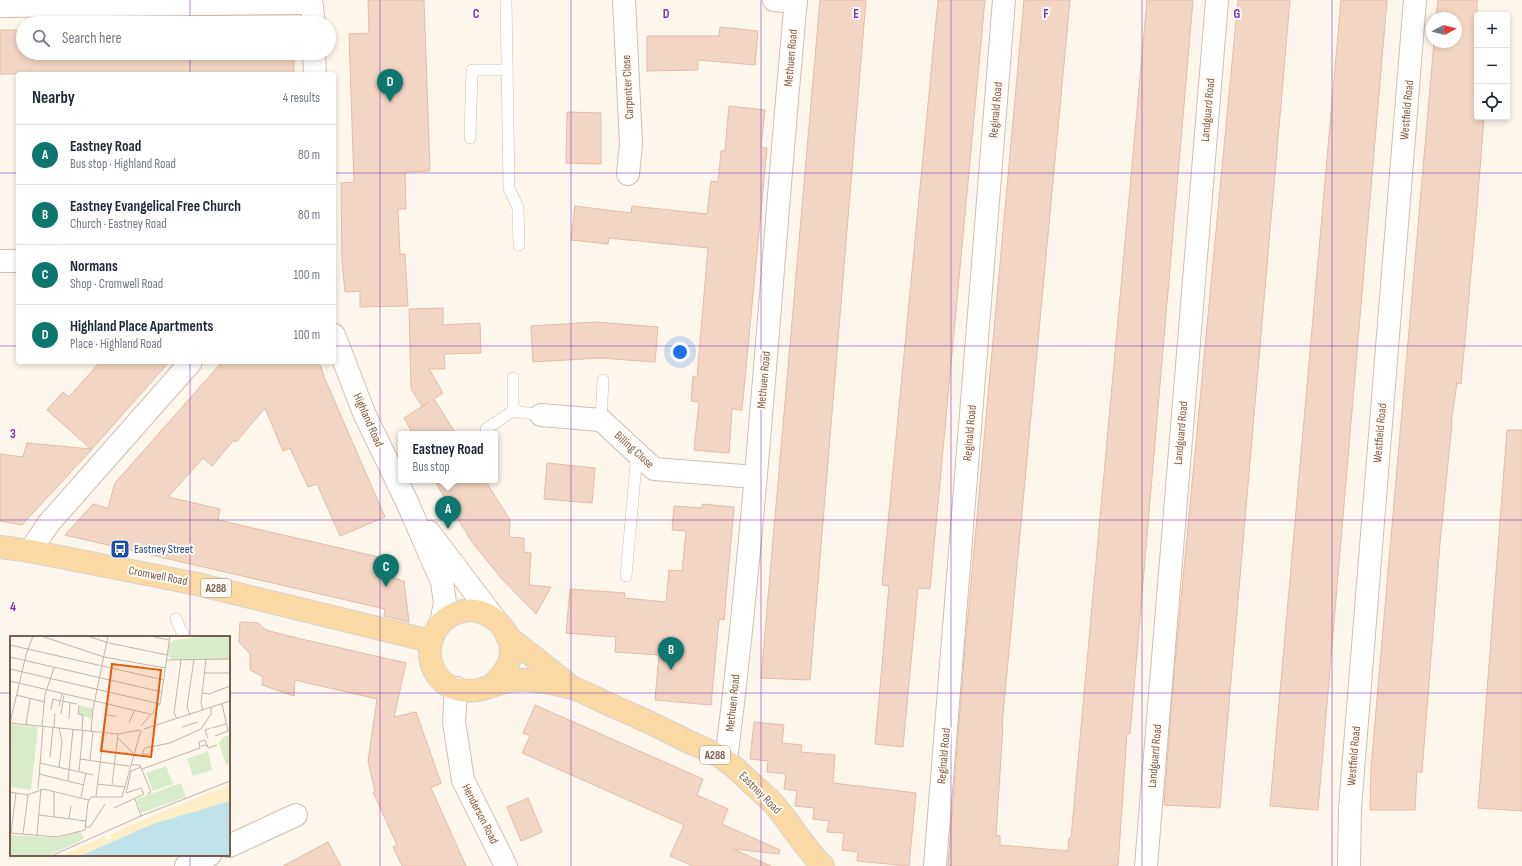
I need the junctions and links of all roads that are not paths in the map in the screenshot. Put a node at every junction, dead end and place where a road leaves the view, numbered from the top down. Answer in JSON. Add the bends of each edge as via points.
{"nodes":[{"id":1,"x":506,"y":0,"type":"edge"},
{"id":2,"x":624,"y":0,"type":"edge"},
{"id":3,"x":774,"y":0,"type":"edge"},
{"id":4,"x":1004,"y":0,"type":"edge"},
{"id":5,"x":1217,"y":0,"type":"edge"},
{"id":6,"x":1416,"y":0,"type":"edge"},
{"id":7,"x":796,"y":1,"type":"edge"},
{"id":8,"x":0,"y":6,"type":"edge"},
{"id":9,"x":312,"y":9,"type":"edge"},
{"id":10,"x":314,"y":60,"type":"edge"},
{"id":11,"x":507,"y":70,"type":"junction"},
{"id":12,"x":315,"y":72,"type":"edge"},
{"id":13,"x":470,"y":138,"type":"dead end"},
{"id":14,"x":628,"y":174,"type":"dead end"},
{"id":15,"x":519,"y":245,"type":"dead end"},
{"id":16,"x":0,"y":261,"type":"edge"},
{"id":17,"x":16,"y":261,"type":"edge"},
{"id":18,"x":336,"y":340,"type":"edge"},
{"id":19,"x":189,"y":364,"type":"edge"},
{"id":20,"x":513,"y":378,"type":"dead end"},
{"id":21,"x":603,"y":380,"type":"dead end"},
{"id":22,"x":513,"y":412,"type":"junction"},
{"id":23,"x":541,"y":415,"type":"joint"},
{"id":24,"x":601,"y":420,"type":"junction"},
{"id":25,"x":486,"y":429,"type":"dead end"},
{"id":26,"x":637,"y":453,"type":"junction"},
{"id":27,"x":755,"y":477,"type":"junction"},
{"id":28,"x":407,"y":502,"type":"junction"},
{"id":29,"x":0,"y":547,"type":"edge"},
{"id":30,"x":30,"y":551,"type":"junction"},
{"id":31,"x":626,"y":576,"type":"dead end"},
{"id":32,"x":494,"y":618,"type":"junction"},
{"id":33,"x":176,"y":619,"type":"dead end"},
{"id":34,"x":436,"y":632,"type":"junction"},
{"id":35,"x":184,"y":636,"type":"edge"},
{"id":36,"x":507,"y":636,"type":"junction"},
{"id":37,"x":492,"y":685,"type":"junction"},
{"id":38,"x":456,"y":688,"type":"junction"},
{"id":39,"x":573,"y":688,"type":"junction"},
{"id":40,"x":726,"y":760,"type":"junction"},
{"id":41,"x":296,"y":815,"type":"dead end"},
{"id":42,"x":230,"y":846,"type":"edge"},
{"id":43,"x":181,"y":856,"type":"edge"},
{"id":44,"x":208,"y":856,"type":"edge"},
{"id":45,"x":185,"y":866,"type":"edge"},
{"id":46,"x":506,"y":866,"type":"edge"},
{"id":47,"x":823,"y":866,"type":"edge"},
{"id":48,"x":935,"y":866,"type":"edge"},
{"id":49,"x":1146,"y":866,"type":"edge"},
{"id":50,"x":1350,"y":866,"type":"edge"}],
"edges":[{"from":1,"to":11,"type":"lane"},
{"from":2,"to":14,"type":"street","name":"Carpenter Close","via":[[631,144]]},
{"from":3,"to":7,"type":"street"},
{"from":4,"to":48,"type":"street","name":"Reginald Road"},
{"from":5,"to":49,"type":"street","name":"Landguard Road"},
{"from":6,"to":50,"type":"street","name":"Westfield Road","via":[[1351,792]]},
{"from":7,"to":27,"type":"street","name":"Methuen Road"},
{"from":8,"to":9,"type":"street"},
{"from":10,"to":12,"type":"street"},
{"from":11,"to":13,"type":"lane","via":[[472,70]]},
{"from":11,"to":15,"type":"lane","via":[[509,188],[518,208]]},
{"from":16,"to":17,"type":"street"},
{"from":18,"to":28,"type":"street","name":"Highland Road","via":[[364,413]]},
{"from":19,"to":30,"type":"street","via":[[49,523]]},
{"from":20,"to":22,"type":"lane"},
{"from":21,"to":24,"type":"lane"},
{"from":22,"to":23,"type":"lane"},
{"from":22,"to":25,"type":"lane"},
{"from":23,"to":24,"type":"street"},
{"from":24,"to":26,"type":"street","name":"Billing Close"},
{"from":26,"to":27,"type":"street","name":"Billing Close","via":[[654,469]]},
{"from":26,"to":31,"type":"lane"},
{"from":27,"to":40,"type":"street","name":"Methuen Road"},
{"from":28,"to":32,"type":"street","name":"Highland Road"},
{"from":28,"to":34,"type":"street","name":"Highland Road","via":[[442,582],[445,603]]},
{"from":29,"to":30,"type":"main road","name":"Cromwell Road","number":"A288"},
{"from":30,"to":34,"type":"main road","name":"Cromwell Road","number":"A288"},
{"from":32,"to":34,"type":"main road","via":[[481,612],[454,614]]},
{"from":32,"to":36,"type":"main road","number":"A288"},
{"from":33,"to":35,"type":"lane"},
{"from":34,"to":38,"type":"main road","number":"A288","via":[[430,648],[432,663],[438,676]]},
{"from":36,"to":37,"type":"main road","number":"A288","via":[[511,649],[509,663],[502,676]]},
{"from":36,"to":39,"type":"main road","name":"Eastney Road","number":"A288"},
{"from":37,"to":38,"type":"main road","number":"A288","via":[[475,691],[461,691]]},
{"from":37,"to":39,"type":"main road","name":"Eastney Road","number":"A288","via":[[515,680],[535,680]]},
{"from":38,"to":46,"type":"street","name":"Henderson Road","via":[[454,722],[462,780]]},
{"from":39,"to":40,"type":"main road","name":"Eastney Road","number":"A288"},
{"from":40,"to":47,"type":"main road","name":"Eastney Road","number":"A288","via":[[772,802]]},
{"from":41,"to":42,"type":"street"},
{"from":43,"to":45,"type":"street"},
{"from":44,"to":45,"type":"street"}]}
